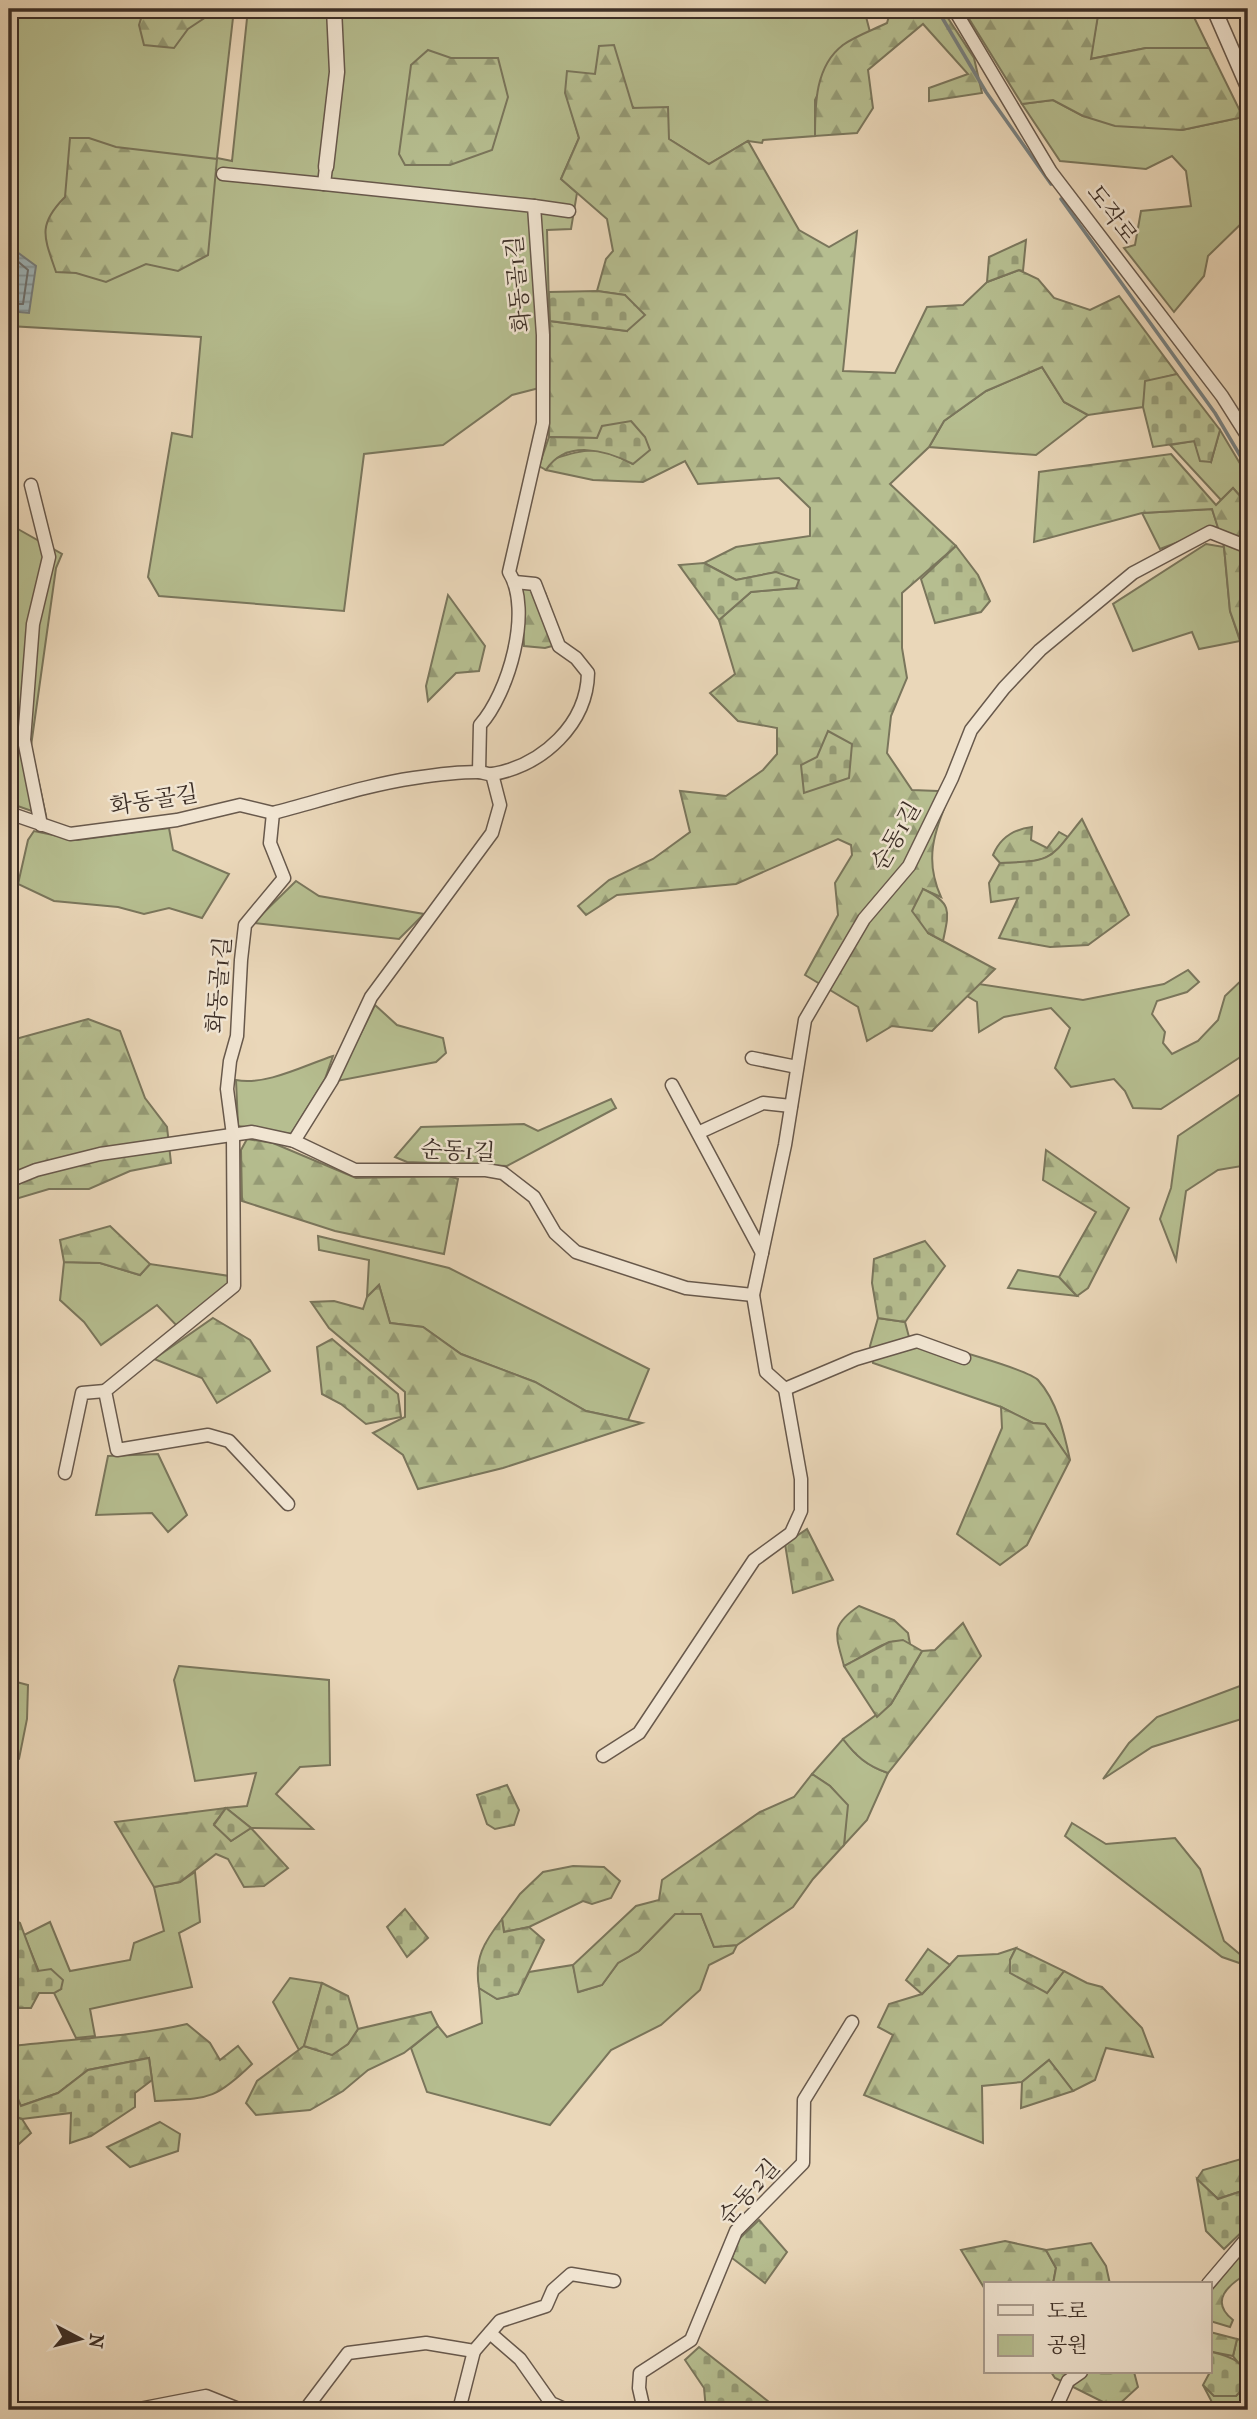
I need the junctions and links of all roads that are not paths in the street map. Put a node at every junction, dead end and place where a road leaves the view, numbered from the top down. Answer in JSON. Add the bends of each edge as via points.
{"nodes":[{"id":1,"x":334,"y":9,"type":"edge"},
{"id":2,"x":954,"y":9,"type":"edge"},
{"id":3,"x":1214,"y":9,"type":"edge"},
{"id":4,"x":1248,"y":87,"type":"edge"},
{"id":5,"x":326,"y":167,"type":"joint"},
{"id":6,"x":223,"y":174,"type":"dead end"},
{"id":7,"x":324,"y":184,"type":"junction"},
{"id":8,"x":534,"y":206,"type":"junction"},
{"id":9,"x":569,"y":211,"type":"dead end"},
{"id":10,"x":1248,"y":437,"type":"edge"},
{"id":11,"x":31,"y":485,"type":"dead end"},
{"id":12,"x":1248,"y":547,"type":"edge"},
{"id":13,"x":515,"y":582,"type":"junction"},
{"id":14,"x":485,"y":773,"type":"junction"},
{"id":15,"x":9,"y":813,"type":"edge"},
{"id":16,"x":273,"y":813,"type":"junction"},
{"id":17,"x":41,"y":825,"type":"junction"},
{"id":18,"x":752,"y":1058,"type":"dead end"},
{"id":19,"x":797,"y":1068,"type":"junction"},
{"id":20,"x":672,"y":1084,"type":"dead end"},
{"id":21,"x":791,"y":1106,"type":"junction"},
{"id":22,"x":700,"y":1132,"type":"junction"},
{"id":23,"x":233,"y":1135,"type":"junction"},
{"id":24,"x":294,"y":1141,"type":"junction"},
{"id":25,"x":9,"y":1181,"type":"edge"},
{"id":26,"x":762,"y":1253,"type":"junction"},
{"id":27,"x":753,"y":1295,"type":"junction"},
{"id":28,"x":964,"y":1358,"type":"dead end"},
{"id":29,"x":785,"y":1390,"type":"junction"},
{"id":30,"x":105,"y":1391,"type":"junction"},
{"id":31,"x":65,"y":1474,"type":"dead end"},
{"id":32,"x":288,"y":1504,"type":"dead end"},
{"id":33,"x":603,"y":1756,"type":"dead end"},
{"id":34,"x":852,"y":2022,"type":"dead end"},
{"id":35,"x":1248,"y":2237,"type":"edge"},
{"id":36,"x":614,"y":2281,"type":"dead end"},
{"id":37,"x":1210,"y":2282,"type":"edge"},
{"id":38,"x":490,"y":2333,"type":"junction"},
{"id":39,"x":474,"y":2351,"type":"junction"},
{"id":40,"x":1078,"y":2374,"type":"edge"},
{"id":41,"x":143,"y":2409,"type":"edge"},
{"id":42,"x":241,"y":2410,"type":"edge"},
{"id":43,"x":305,"y":2410,"type":"edge"},
{"id":44,"x":459,"y":2410,"type":"edge"},
{"id":45,"x":567,"y":2410,"type":"edge"},
{"id":46,"x":644,"y":2410,"type":"edge"},
{"id":47,"x":1055,"y":2410,"type":"edge"}],
"edges":[{"from":1,"to":5,"type":"street","via":[[337,72]]},
{"from":2,"to":10,"type":"street","name":"도작로","via":[[1051,172],[1222,396]]},
{"from":3,"to":4,"type":"street"},
{"from":5,"to":7,"type":"street"},
{"from":6,"to":7,"type":"street","name":"화동골1길"},
{"from":7,"to":8,"type":"street","name":"화동골1길"},
{"from":8,"to":9,"type":"street"},
{"from":8,"to":13,"type":"street","name":"화동골1길","via":[[543,335],[543,423],[509,572]]},
{"from":11,"to":17,"type":"street","via":[[49,557],[33,624],[24,740]]},
{"from":12,"to":19,"type":"street","name":"순동1길","via":[[1210,532],[1133,573],[1040,650],[1004,688],[971,730],[909,866],[864,919],[805,1020]]},
{"from":13,"to":14,"type":"street","name":"화동골1길","via":[[518,626],[513,655],[492,712],[480,725]]},
{"from":13,"to":14,"type":"street","via":[[535,584],[559,646],[588,673],[587,695],[562,738],[536,758]]},
{"from":14,"to":16,"type":"street","via":[[413,778]]},
{"from":14,"to":24,"type":"street","via":[[500,805],[492,833],[372,997],[332,1080]]},
{"from":15,"to":17,"type":"street","name":"화동골길"},
{"from":16,"to":17,"type":"street","name":"화동골길","via":[[240,805],[177,820],[69,834]]},
{"from":16,"to":23,"type":"street","name":"화동골1길","via":[[270,843],[284,878],[245,925],[237,1036],[227,1089]]},
{"from":18,"to":19,"type":"street"},
{"from":19,"to":21,"type":"street","name":"순동1길"},
{"from":20,"to":22,"type":"street"},
{"from":21,"to":22,"type":"street","via":[[762,1103]]},
{"from":21,"to":26,"type":"street","name":"순동1길"},
{"from":22,"to":26,"type":"street"},
{"from":23,"to":24,"type":"street","name":"순동1길","via":[[252,1132]]},
{"from":23,"to":25,"type":"street","name":"순동1길","via":[[100,1154]]},
{"from":23,"to":30,"type":"street","via":[[234,1286]]},
{"from":24,"to":27,"type":"street","name":"순동1길","via":[[355,1170],[503,1173],[534,1197],[555,1233],[576,1252],[686,1288]]},
{"from":26,"to":27,"type":"street","name":"순동1길"},
{"from":27,"to":29,"type":"street","name":"순동1길","via":[[766,1372]]},
{"from":28,"to":29,"type":"street","via":[[918,1341],[856,1359]]},
{"from":29,"to":33,"type":"street","via":[[801,1479],[801,1511],[790,1532],[754,1560],[639,1733]]},
{"from":30,"to":31,"type":"street","via":[[82,1393]]},
{"from":30,"to":32,"type":"street","via":[[117,1450],[208,1435],[229,1441]]},
{"from":34,"to":46,"type":"street","name":"순동2길","via":[[804,2100],[803,2163],[736,2231],[691,2340],[640,2373]]},
{"from":35,"to":37,"type":"street"},
{"from":36,"to":38,"type":"street","via":[[571,2274],[553,2290],[546,2306],[500,2320]]},
{"from":38,"to":39,"type":"street"},
{"from":38,"to":45,"type":"street","via":[[520,2359],[551,2403]]},
{"from":39,"to":43,"type":"street","via":[[426,2343],[348,2353]]},
{"from":39,"to":44,"type":"street"},
{"from":40,"to":47,"type":"street","via":[[1068,2381]]},
{"from":41,"to":42,"type":"street","via":[[206,2396]]}]}
